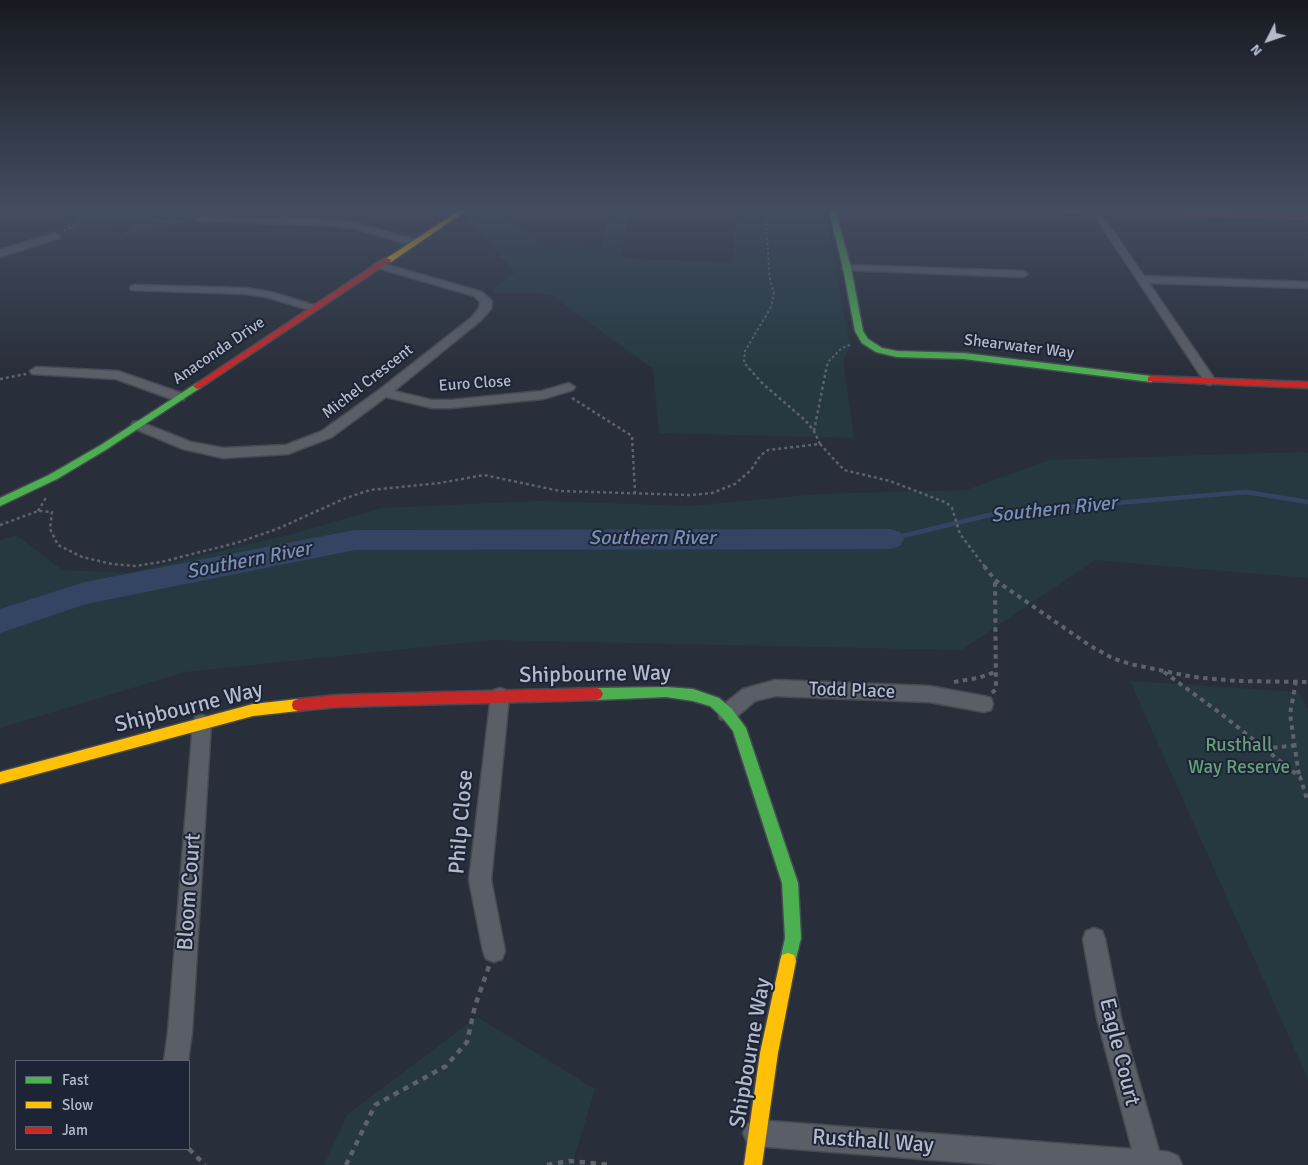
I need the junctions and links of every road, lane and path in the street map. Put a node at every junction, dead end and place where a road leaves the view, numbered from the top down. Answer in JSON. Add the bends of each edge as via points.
{"nodes":[{"id":1,"x":769,"y":264,"type":"edge"},
{"id":2,"x":846,"y":264,"type":"edge"},
{"id":3,"x":1131,"y":264,"type":"edge"},
{"id":4,"x":378,"y":265,"type":"joint"},
{"id":5,"x":847,"y":268,"type":"junction"},
{"id":6,"x":1023,"y":274,"type":"dead end"},
{"id":7,"x":1141,"y":279,"type":"junction"},
{"id":8,"x":1308,"y":285,"type":"edge"},
{"id":9,"x":135,"y":288,"type":"dead end"},
{"id":10,"x":313,"y":308,"type":"junction"},
{"id":11,"x":865,"y":341,"type":"junction"},
{"id":12,"x":36,"y":371,"type":"joint"},
{"id":13,"x":0,"y":379,"type":"edge"},
{"id":14,"x":1210,"y":381,"type":"junction"},
{"id":15,"x":1308,"y":385,"type":"edge"},
{"id":16,"x":570,"y":387,"type":"joint"},
{"id":17,"x":384,"y":393,"type":"junction"},
{"id":18,"x":179,"y":397,"type":"junction"},
{"id":19,"x":138,"y":425,"type":"junction"},
{"id":20,"x":814,"y":431,"type":"junction"},
{"id":21,"x":820,"y":444,"type":"junction"},
{"id":22,"x":635,"y":492,"type":"junction"},
{"id":23,"x":0,"y":502,"type":"edge"},
{"id":24,"x":0,"y":524,"type":"edge"},
{"id":25,"x":994,"y":580,"type":"junction"},
{"id":26,"x":1161,"y":670,"type":"junction"},
{"id":27,"x":1296,"y":681,"type":"junction"},
{"id":28,"x":1308,"y":682,"type":"edge"},
{"id":29,"x":500,"y":696,"type":"junction"},
{"id":30,"x":984,"y":704,"type":"joint"},
{"id":31,"x":727,"y":713,"type":"junction"},
{"id":32,"x":202,"y":723,"type":"junction"},
{"id":33,"x":1296,"y":745,"type":"junction"},
{"id":34,"x":1263,"y":750,"type":"junction"},
{"id":35,"x":1300,"y":777,"type":"junction"},
{"id":36,"x":0,"y":778,"type":"edge"},
{"id":37,"x":1308,"y":802,"type":"edge"},
{"id":38,"x":1094,"y":939,"type":"dead end"},
{"id":39,"x":494,"y":951,"type":"joint"},
{"id":40,"x":176,"y":1060,"type":"edge"},
{"id":41,"x":756,"y":1133,"type":"junction"},
{"id":42,"x":190,"y":1150,"type":"edge"},
{"id":43,"x":1159,"y":1164,"type":"edge"},
{"id":44,"x":205,"y":1165,"type":"edge"},
{"id":45,"x":346,"y":1165,"type":"edge"},
{"id":46,"x":547,"y":1165,"type":"edge"},
{"id":47,"x":611,"y":1165,"type":"edge"},
{"id":48,"x":753,"y":1165,"type":"edge"}],
"edges":[{"from":1,"to":20,"type":"path","via":[[774,293],[771,307],[745,351],[744,362]]},
{"from":2,"to":5,"type":"street"},
{"from":3,"to":7,"type":"street"},
{"from":4,"to":10,"type":"street","name":"Anaconda Drive"},
{"from":4,"to":17,"type":"street","name":"Michel Crescent","via":[[478,294],[486,301],[485,309],[476,319]]},
{"from":5,"to":6,"type":"street"},
{"from":5,"to":11,"type":"street","via":[[859,331]]},
{"from":7,"to":8,"type":"street"},
{"from":7,"to":14,"type":"street"},
{"from":9,"to":10,"type":"street","via":[[246,291]]},
{"from":10,"to":18,"type":"street","name":"Anaconda Drive"},
{"from":11,"to":14,"type":"street","name":"Shearwater Way","via":[[879,350],[897,354],[964,356],[1134,378]]},
{"from":11,"to":20,"type":"path","via":[[842,348],[828,362]]},
{"from":12,"to":13,"type":"path"},
{"from":12,"to":18,"type":"street","via":[[118,375]]},
{"from":14,"to":15,"type":"street","name":"Shearwater Way"},
{"from":16,"to":17,"type":"street","name":"Euro Close","via":[[543,395],[451,404],[432,404]]},
{"from":16,"to":22,"type":"path","via":[[570,397],[632,436]]},
{"from":17,"to":19,"type":"street","name":"Michel Crescent","via":[[327,434],[288,448],[223,453],[188,446]]},
{"from":18,"to":19,"type":"street","name":"Anaconda Drive"},
{"from":19,"to":23,"type":"street","name":"Anaconda Drive","via":[[53,477]]},
{"from":20,"to":21,"type":"path"},
{"from":21,"to":22,"type":"path","via":[[768,450],[735,484],[712,493]]},
{"from":21,"to":25,"type":"path","via":[[844,470],[890,481],[952,508],[960,534]]},
{"from":22,"to":24,"type":"path","via":[[560,492],[484,475],[389,487],[346,498],[277,529],[236,543],[135,566],[82,557],[58,545],[50,529],[52,512],[38,511]]},
{"from":25,"to":26,"type":"path","via":[[1112,658]]},
{"from":25,"to":30,"type":"path","via":[[996,688]]},
{"from":26,"to":27,"type":"path","via":[[1236,681]]},
{"from":26,"to":34,"type":"path","via":[[1220,713]]},
{"from":27,"to":28,"type":"path"},
{"from":27,"to":33,"type":"path","via":[[1290,714]]},
{"from":29,"to":31,"type":"street","name":"Shipbourne Way","via":[[666,692],[703,698]]},
{"from":29,"to":32,"type":"street","name":"Shipbourne Way","via":[[337,701],[253,710]]},
{"from":29,"to":39,"type":"street","name":"Philp Close","via":[[480,880]]},
{"from":30,"to":31,"type":"street","name":"Todd Place","via":[[929,694],[775,688],[749,695]]},
{"from":31,"to":41,"type":"street","name":"Shipbourne Way","via":[[739,728],[790,883],[793,938]]},
{"from":32,"to":36,"type":"street","name":"Shipbourne Way"},
{"from":32,"to":40,"type":"street","name":"Bloom Court"},
{"from":33,"to":34,"type":"path"},
{"from":33,"to":35,"type":"path"},
{"from":34,"to":35,"type":"path"},
{"from":35,"to":37,"type":"path"},
{"from":38,"to":43,"type":"street","name":"Eagle Court","via":[[1109,1018]]},
{"from":39,"to":45,"type":"path","via":[[475,1006],[467,1042],[446,1066],[375,1105]]},
{"from":41,"to":43,"type":"street","name":"Rusthall Way"},
{"from":41,"to":48,"type":"street","name":"Shipbourne Way"},
{"from":42,"to":44,"type":"path"},
{"from":46,"to":47,"type":"path","via":[[569,1161]]}]}
